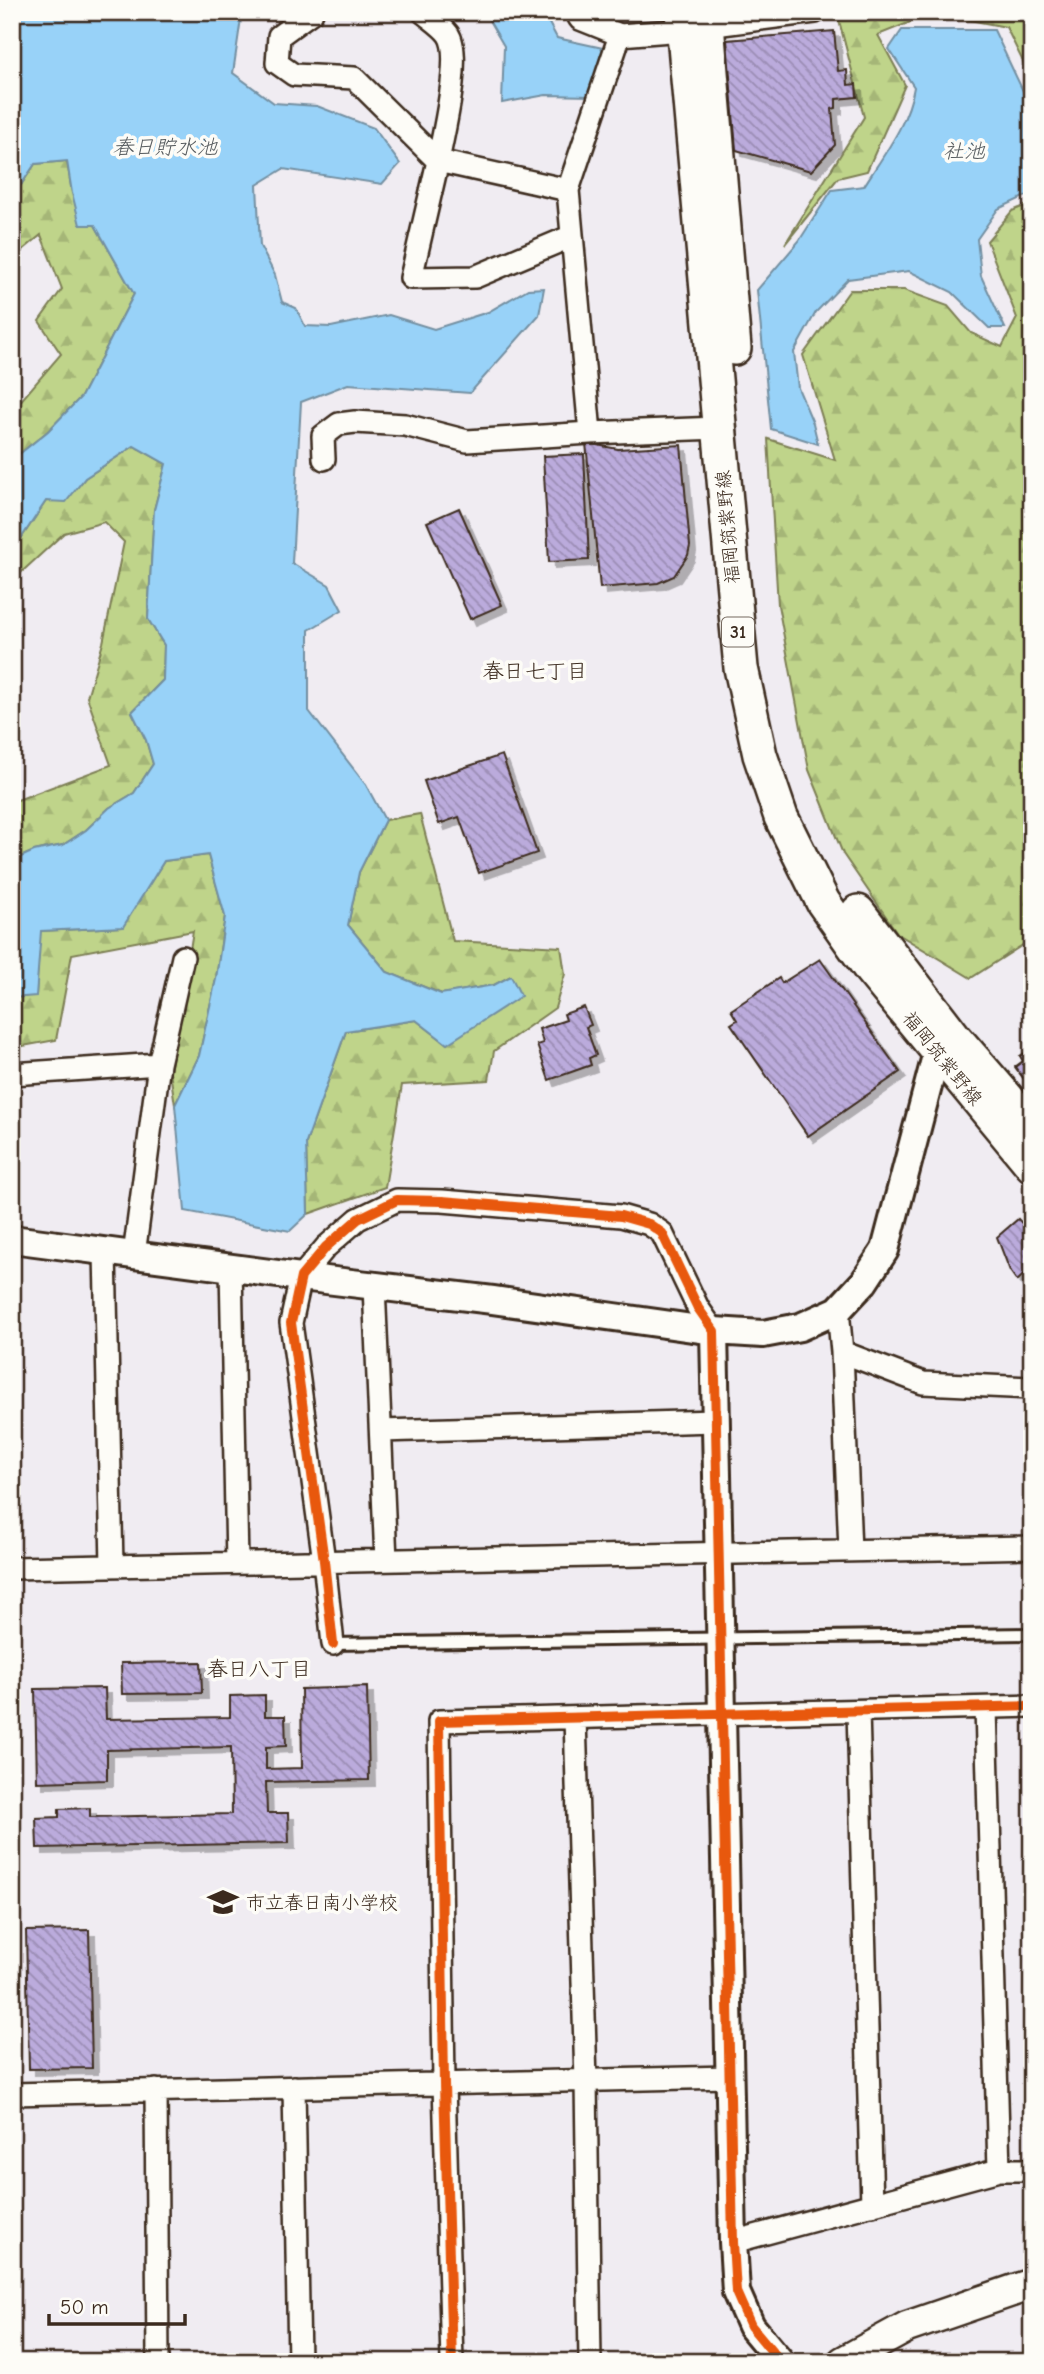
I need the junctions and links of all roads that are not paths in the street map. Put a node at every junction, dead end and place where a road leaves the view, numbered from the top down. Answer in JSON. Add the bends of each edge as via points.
{"nodes":[{"id":1,"x":312,"y":12,"type":"edge"},
{"id":2,"x":424,"y":12,"type":"edge"},
{"id":3,"x":576,"y":12,"type":"edge"},
{"id":4,"x":813,"y":13,"type":"edge"},
{"id":5,"x":695,"y":20,"type":"edge"},
{"id":6,"x":620,"y":35,"type":"junction"},
{"id":7,"x":438,"y":162,"type":"junction"},
{"id":8,"x":568,"y":190,"type":"junction"},
{"id":9,"x":572,"y":236,"type":"junction"},
{"id":10,"x":718,"y":428,"type":"junction"},
{"id":11,"x":590,"y":433,"type":"junction"},
{"id":12,"x":324,"y":459,"type":"dead end"},
{"id":13,"x":183,"y":957,"type":"dead end"},
{"id":14,"x":937,"y":1052,"type":"junction"},
{"id":15,"x":159,"y":1064,"type":"junction"},
{"id":16,"x":12,"y":1074,"type":"edge"},
{"id":17,"x":1032,"y":1127,"type":"edge"},
{"id":18,"x":1032,"y":1165,"type":"edge"},
{"id":19,"x":12,"y":1239,"type":"edge"},
{"id":20,"x":105,"y":1252,"type":"junction"},
{"id":21,"x":134,"y":1255,"type":"junction"},
{"id":22,"x":231,"y":1267,"type":"junction"},
{"id":23,"x":302,"y":1277,"type":"junction"},
{"id":24,"x":374,"y":1286,"type":"junction"},
{"id":25,"x":838,"y":1310,"type":"junction"},
{"id":26,"x":714,"y":1331,"type":"junction"},
{"id":27,"x":842,"y":1352,"type":"junction"},
{"id":28,"x":1032,"y":1388,"type":"edge"},
{"id":29,"x":715,"y":1421,"type":"junction"},
{"id":30,"x":381,"y":1432,"type":"junction"},
{"id":31,"x":1032,"y":1547,"type":"edge"},
{"id":32,"x":850,"y":1551,"type":"junction"},
{"id":33,"x":718,"y":1553,"type":"junction"},
{"id":34,"x":386,"y":1560,"type":"junction"},
{"id":35,"x":324,"y":1561,"type":"junction"},
{"id":36,"x":237,"y":1563,"type":"junction"},
{"id":37,"x":112,"y":1566,"type":"junction"},
{"id":38,"x":12,"y":1568,"type":"edge"},
{"id":39,"x":1032,"y":1634,"type":"edge"},
{"id":40,"x":720,"y":1639,"type":"junction"},
{"id":41,"x":333,"y":1644,"type":"joint"},
{"id":42,"x":1032,"y":1706,"type":"edge"},
{"id":43,"x":986,"y":1708,"type":"junction"},
{"id":44,"x":858,"y":1711,"type":"junction"},
{"id":45,"x":722,"y":1714,"type":"junction"},
{"id":46,"x":575,"y":1718,"type":"junction"},
{"id":47,"x":729,"y":2077,"type":"junction"},
{"id":48,"x":586,"y":2081,"type":"junction"},
{"id":49,"x":444,"y":2084,"type":"junction"},
{"id":50,"x":294,"y":2087,"type":"junction"},
{"id":51,"x":156,"y":2090,"type":"junction"},
{"id":52,"x":12,"y":2094,"type":"edge"},
{"id":53,"x":999,"y":2170,"type":"junction"},
{"id":54,"x":1032,"y":2170,"type":"edge"},
{"id":55,"x":872,"y":2204,"type":"junction"},
{"id":56,"x":733,"y":2242,"type":"junction"},
{"id":57,"x":1032,"y":2284,"type":"edge"},
{"id":58,"x":158,"y":2362,"type":"edge"},
{"id":59,"x":299,"y":2362,"type":"edge"},
{"id":60,"x":452,"y":2362,"type":"edge"},
{"id":61,"x":590,"y":2362,"type":"edge"},
{"id":62,"x":781,"y":2362,"type":"edge"},
{"id":63,"x":843,"y":2362,"type":"edge"}],
"edges":[{"from":1,"to":7,"type":"street","via":[[279,36],[277,63],[294,75],[354,78]]},
{"from":2,"to":7,"type":"street","via":[[448,34],[455,63]]},
{"from":3,"to":6,"type":"street","via":[[580,19]]},
{"from":4,"to":5,"type":"street"},
{"from":5,"to":6,"type":"street"},
{"from":5,"to":10,"type":"main road","name":"福岡筑紫野線","number":"31"},
{"from":5,"to":17,"type":"main road","name":"福岡筑紫野線","number":"31","via":[[767,701],[783,764],[832,875],[870,931]]},
{"from":6,"to":8,"type":"street"},
{"from":7,"to":8,"type":"street"},
{"from":7,"to":9,"type":"street","via":[[411,278],[475,277]]},
{"from":8,"to":9,"type":"street"},
{"from":9,"to":11,"type":"street"},
{"from":10,"to":11,"type":"street"},
{"from":10,"to":14,"type":"main road","name":"福岡筑紫野線","number":"31","via":[[741,668],[760,755],[777,804],[823,902]]},
{"from":11,"to":12,"type":"street","via":[[467,441],[405,425],[355,422],[339,424],[323,436]]},
{"from":13,"to":15,"type":"street"},
{"from":14,"to":18,"type":"main road","name":"福岡筑紫野線","number":"31"},
{"from":14,"to":25,"type":"street","via":[[885,1250]]},
{"from":15,"to":16,"type":"street"},
{"from":15,"to":21,"type":"street"},
{"from":19,"to":20,"type":"street"},
{"from":20,"to":21,"type":"street"},
{"from":20,"to":37,"type":"street"},
{"from":21,"to":22,"type":"street"},
{"from":22,"to":23,"type":"street"},
{"from":22,"to":36,"type":"street"},
{"from":23,"to":24,"type":"street"},
{"from":23,"to":26,"type":"street","via":[[326,1247],[358,1219],[397,1200],[621,1216],[662,1233]]},
{"from":23,"to":35,"type":"street","via":[[291,1323]]},
{"from":24,"to":26,"type":"street"},
{"from":24,"to":30,"type":"street"},
{"from":25,"to":26,"type":"street","via":[[800,1327],[775,1332]]},
{"from":25,"to":27,"type":"street"},
{"from":26,"to":29,"type":"street"},
{"from":27,"to":28,"type":"street","via":[[923,1383]]},
{"from":27,"to":32,"type":"street"},
{"from":29,"to":30,"type":"street"},
{"from":29,"to":33,"type":"street"},
{"from":30,"to":34,"type":"street"},
{"from":31,"to":32,"type":"street"},
{"from":32,"to":33,"type":"street"},
{"from":33,"to":34,"type":"street"},
{"from":33,"to":40,"type":"street"},
{"from":34,"to":35,"type":"street"},
{"from":35,"to":36,"type":"street"},
{"from":35,"to":41,"type":"street"},
{"from":36,"to":37,"type":"street"},
{"from":37,"to":38,"type":"street"},
{"from":39,"to":40,"type":"lane"},
{"from":40,"to":41,"type":"lane"},
{"from":40,"to":45,"type":"street"},
{"from":42,"to":43,"type":"street"},
{"from":43,"to":44,"type":"street"},
{"from":43,"to":53,"type":"street"},
{"from":44,"to":45,"type":"street"},
{"from":44,"to":55,"type":"street"},
{"from":45,"to":46,"type":"street"},
{"from":45,"to":47,"type":"street"},
{"from":46,"to":48,"type":"street"},
{"from":46,"to":49,"type":"street","via":[[439,1721]]},
{"from":47,"to":48,"type":"street"},
{"from":47,"to":56,"type":"street"},
{"from":48,"to":49,"type":"street"},
{"from":48,"to":61,"type":"street"},
{"from":49,"to":50,"type":"street"},
{"from":49,"to":60,"type":"street"},
{"from":50,"to":51,"type":"street"},
{"from":50,"to":59,"type":"street"},
{"from":51,"to":52,"type":"street"},
{"from":51,"to":58,"type":"street"},
{"from":53,"to":54,"type":"street"},
{"from":53,"to":55,"type":"street"},
{"from":55,"to":56,"type":"street"},
{"from":56,"to":62,"type":"street","via":[[736,2292],[751,2326]]},
{"from":57,"to":63,"type":"main road","via":[[907,2327]]}]}
